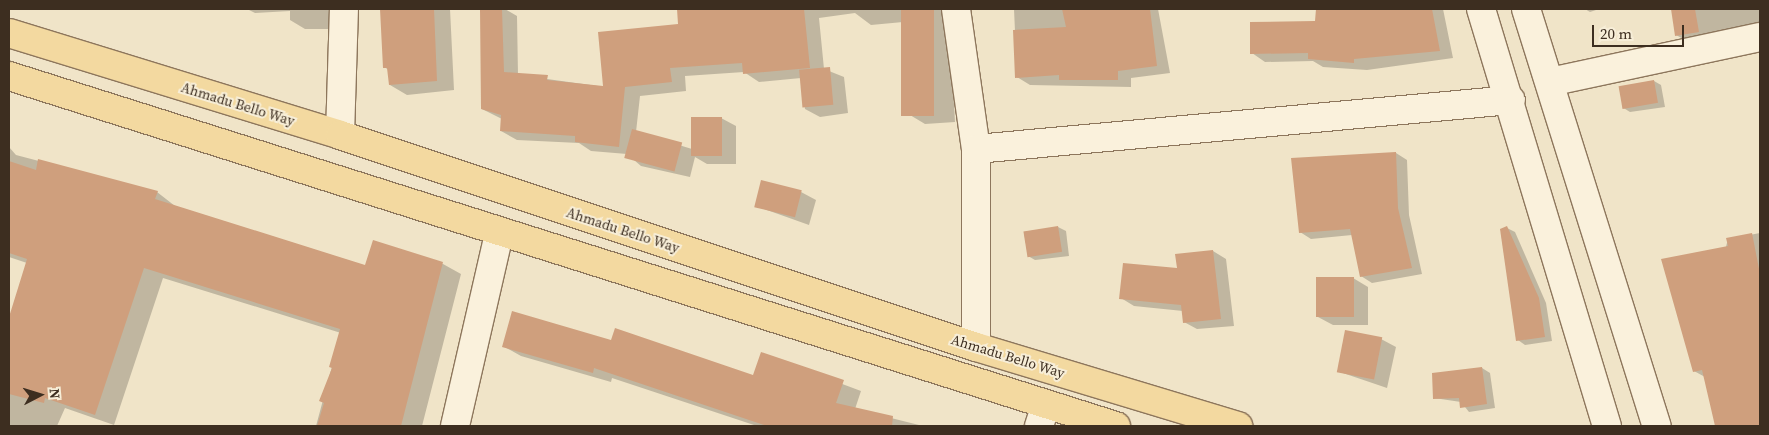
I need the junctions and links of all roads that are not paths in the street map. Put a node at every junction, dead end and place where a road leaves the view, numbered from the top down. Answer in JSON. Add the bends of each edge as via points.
{"nodes":[{"id":1,"x":344,"y":9,"type":"edge"},
{"id":2,"x":956,"y":9,"type":"edge"},
{"id":3,"x":1481,"y":9,"type":"edge"},
{"id":4,"x":1526,"y":9,"type":"edge"},
{"id":5,"x":9,"y":33,"type":"edge"},
{"id":6,"x":1760,"y":37,"type":"edge"},
{"id":7,"x":9,"y":76,"type":"edge"},
{"id":8,"x":1550,"y":82,"type":"junction"},
{"id":9,"x":1511,"y":100,"type":"junction"},
{"id":10,"x":340,"y":135,"type":"junction"},
{"id":11,"x":976,"y":150,"type":"junction"},
{"id":12,"x":499,"y":234,"type":"junction"},
{"id":13,"x":976,"y":347,"type":"junction"},
{"id":14,"x":1042,"y":416,"type":"edge"},
{"id":15,"x":455,"y":426,"type":"edge"},
{"id":16,"x":1116,"y":426,"type":"edge"},
{"id":17,"x":1238,"y":426,"type":"edge"},
{"id":18,"x":1607,"y":426,"type":"edge"},
{"id":19,"x":1657,"y":426,"type":"edge"}],
"edges":[{"from":1,"to":10,"type":"street"},
{"from":2,"to":11,"type":"street"},
{"from":3,"to":9,"type":"street"},
{"from":4,"to":8,"type":"street"},
{"from":5,"to":10,"type":"main road","name":"Ahmadu Bello Way"},
{"from":6,"to":8,"type":"street"},
{"from":7,"to":12,"type":"main road"},
{"from":8,"to":19,"type":"street"},
{"from":9,"to":11,"type":"street"},
{"from":9,"to":18,"type":"street"},
{"from":10,"to":13,"type":"main road","name":"Ahmadu Bello Way"},
{"from":11,"to":13,"type":"street"},
{"from":12,"to":14,"type":"main road"},
{"from":12,"to":15,"type":"street"},
{"from":13,"to":17,"type":"main road","name":"Ahmadu Bello Way"},
{"from":14,"to":16,"type":"main road"}]}
